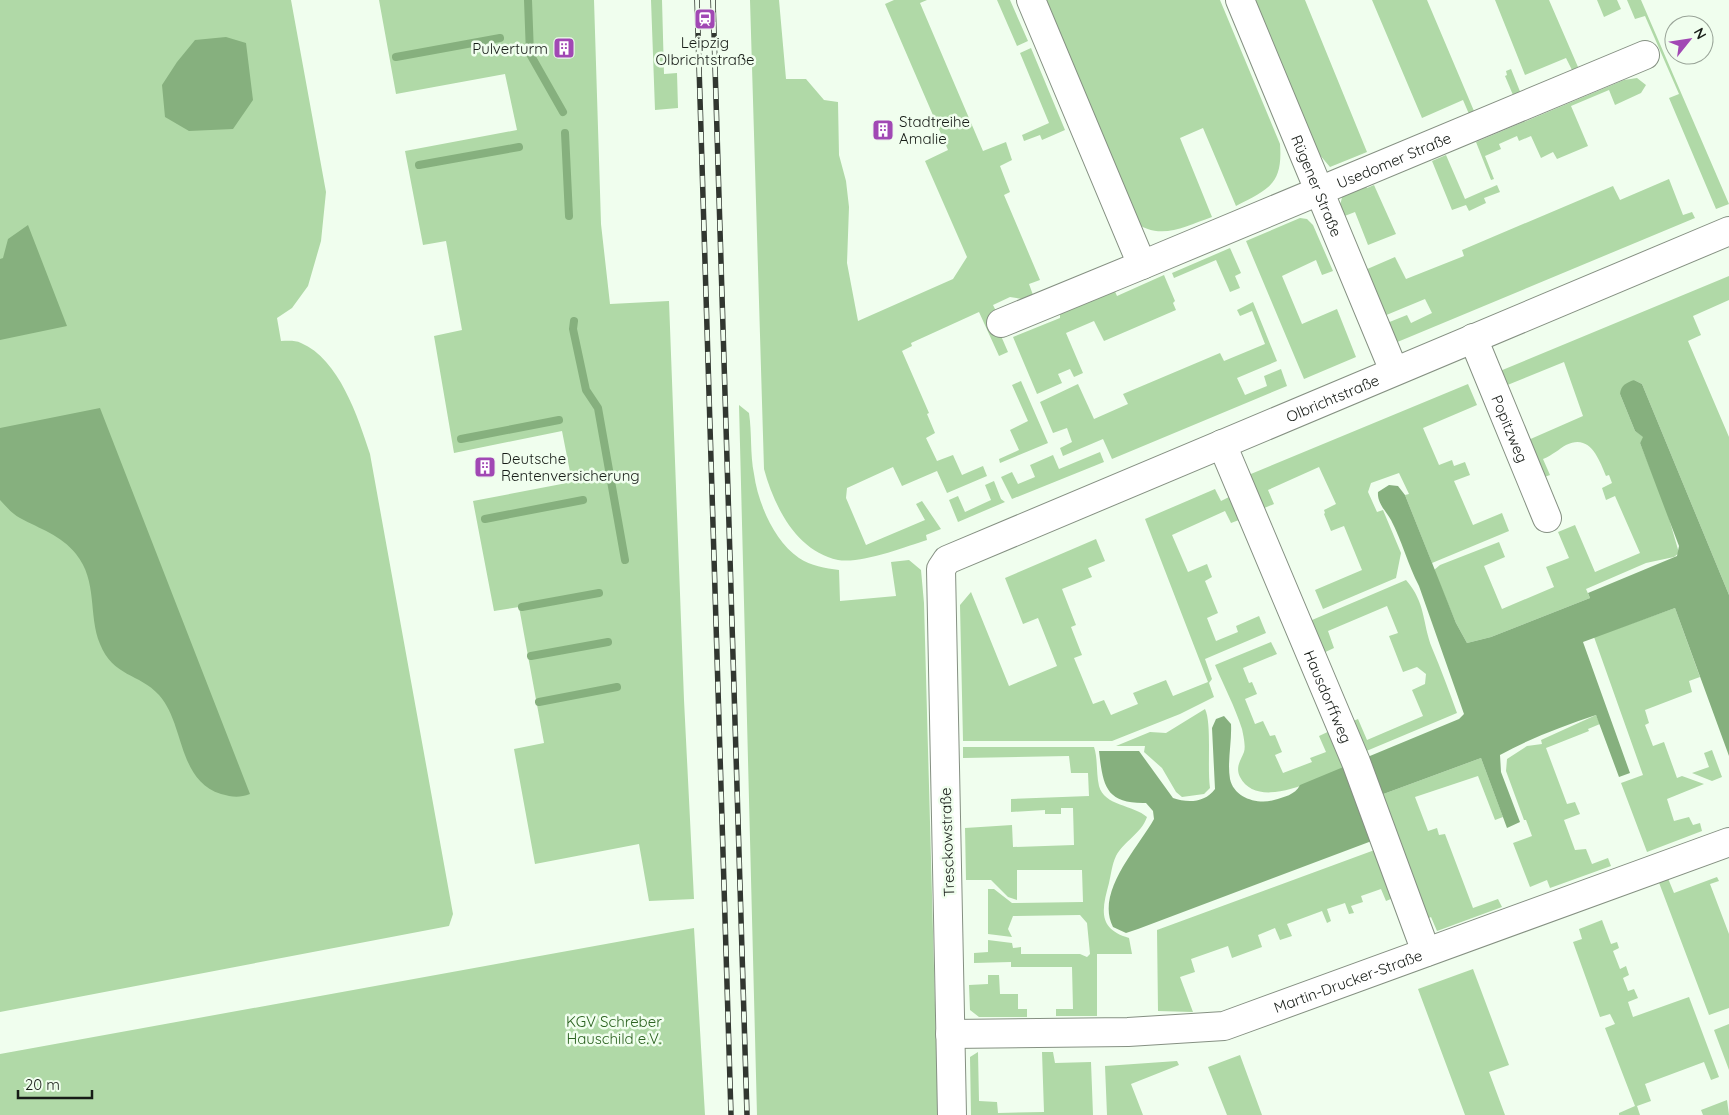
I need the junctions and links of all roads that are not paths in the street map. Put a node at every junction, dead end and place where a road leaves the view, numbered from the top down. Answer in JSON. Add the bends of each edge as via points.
{"nodes":[{"id":1,"x":1030,"y":0,"type":"edge"},
{"id":2,"x":1240,"y":0,"type":"edge"},
{"id":3,"x":1645,"y":55,"type":"dead end"},
{"id":4,"x":1320,"y":192,"type":"junction"},
{"id":5,"x":1729,"y":231,"type":"edge"},
{"id":6,"x":1142,"y":265,"type":"junction"},
{"id":7,"x":1001,"y":323,"type":"dead end"},
{"id":8,"x":1474,"y":338,"type":"junction"},
{"id":9,"x":1394,"y":371,"type":"junction"},
{"id":10,"x":1222,"y":444,"type":"junction"},
{"id":11,"x":1547,"y":518,"type":"dead end"},
{"id":12,"x":941,"y":569,"type":"joint"},
{"id":13,"x":1729,"y":842,"type":"edge"},
{"id":14,"x":1426,"y":952,"type":"junction"},
{"id":15,"x":950,"y":1034,"type":"junction"},
{"id":16,"x":952,"y":1115,"type":"edge"}],
"edges":[{"from":1,"to":6,"type":"street"},
{"from":2,"to":4,"type":"street","name":"Rügener Straße"},
{"from":3,"to":4,"type":"street","name":"Usedomer Straße"},
{"from":4,"to":6,"type":"street","name":"Usedomer Straße"},
{"from":4,"to":9,"type":"street","name":"Rügener Straße"},
{"from":5,"to":8,"type":"street","name":"Olbrichtstraße"},
{"from":6,"to":7,"type":"street","name":"Usedomer Straße"},
{"from":8,"to":9,"type":"street","name":"Olbrichtstraße"},
{"from":8,"to":11,"type":"street","name":"Popitzweg"},
{"from":9,"to":10,"type":"street","name":"Olbrichtstraße"},
{"from":10,"to":12,"type":"street","name":"Olbrichtstraße","via":[[960,552],[947,560]]},
{"from":10,"to":14,"type":"street","name":"Hausdorffweg","via":[[1356,762]]},
{"from":12,"to":15,"type":"street","name":"Tresckowstraße"},
{"from":13,"to":14,"type":"street","name":"Martin-Drucker-Straße"},
{"from":14,"to":15,"type":"street","name":"Martin-Drucker-Straße","via":[[1224,1026],[1164,1031]]},
{"from":15,"to":16,"type":"street","name":"Tresckowstraße"}]}
